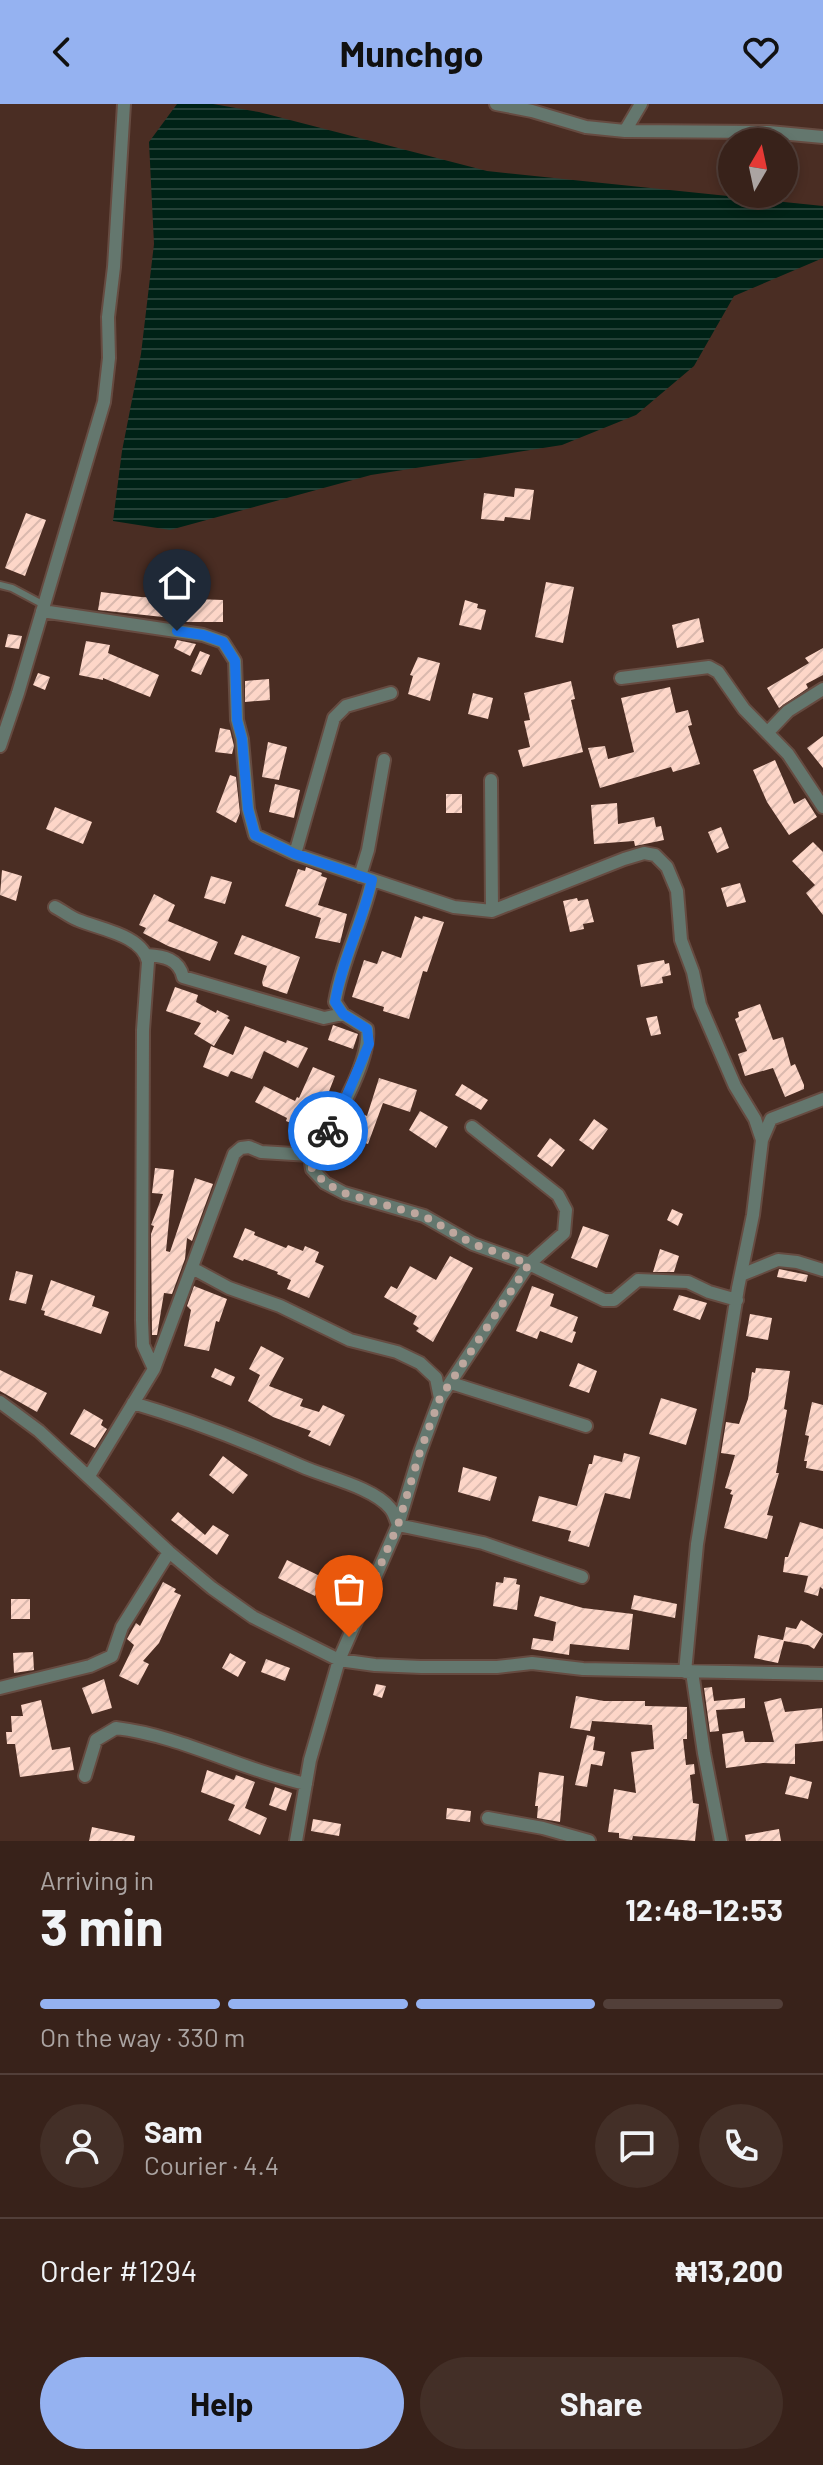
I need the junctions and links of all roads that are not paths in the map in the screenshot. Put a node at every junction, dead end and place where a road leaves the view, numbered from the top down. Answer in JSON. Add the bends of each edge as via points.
{"nodes":[{"id":1,"x":124,"y":104,"type":"edge"},
{"id":2,"x":496,"y":104,"type":"edge"},
{"id":3,"x":641,"y":104,"type":"edge"},
{"id":4,"x":534,"y":108,"type":"edge"},
{"id":5,"x":625,"y":131,"type":"junction"},
{"id":6,"x":823,"y":137,"type":"edge"},
{"id":7,"x":0,"y":585,"type":"edge"},
{"id":8,"x":43,"y":608,"type":"junction"},
{"id":9,"x":621,"y":678,"type":"dead end"},
{"id":10,"x":823,"y":689,"type":"edge"},
{"id":11,"x":391,"y":693,"type":"dead end"},
{"id":12,"x":768,"y":732,"type":"junction"},
{"id":13,"x":0,"y":746,"type":"edge"},
{"id":14,"x":384,"y":760,"type":"dead end"},
{"id":15,"x":491,"y":780,"type":"dead end"},
{"id":16,"x":823,"y":807,"type":"edge"},
{"id":17,"x":295,"y":854,"type":"junction"},
{"id":18,"x":366,"y":878,"type":"junction"},
{"id":19,"x":55,"y":907,"type":"dead end"},
{"id":20,"x":492,"y":911,"type":"junction"},
{"id":21,"x":147,"y":955,"type":"junction"},
{"id":22,"x":343,"y":1014,"type":"junction"},
{"id":23,"x":823,"y":1099,"type":"edge"},
{"id":24,"x":472,"y":1127,"type":"dead end"},
{"id":25,"x":762,"y":1140,"type":"junction"},
{"id":26,"x":310,"y":1155,"type":"junction"},
{"id":27,"x":529,"y":1264,"type":"junction"},
{"id":28,"x":192,"y":1268,"type":"junction"},
{"id":29,"x":823,"y":1270,"type":"edge"},
{"id":30,"x":741,"y":1275,"type":"junction"},
{"id":31,"x":737,"y":1300,"type":"junction"},
{"id":32,"x":154,"y":1369,"type":"junction"},
{"id":33,"x":451,"y":1383,"type":"junction"},
{"id":34,"x":440,"y":1398,"type":"junction"},
{"id":35,"x":0,"y":1402,"type":"edge"},
{"id":36,"x":133,"y":1403,"type":"junction"},
{"id":37,"x":586,"y":1426,"type":"dead end"},
{"id":38,"x":89,"y":1476,"type":"junction"},
{"id":39,"x":398,"y":1525,"type":"junction"},
{"id":40,"x":169,"y":1552,"type":"junction"},
{"id":41,"x":582,"y":1577,"type":"dead end"},
{"id":42,"x":339,"y":1660,"type":"junction"},
{"id":43,"x":821,"y":1670,"type":"edge"},
{"id":44,"x":688,"y":1672,"type":"junction"},
{"id":45,"x":0,"y":1688,"type":"edge"},
{"id":46,"x":85,"y":1776,"type":"dead end"},
{"id":47,"x":306,"y":1784,"type":"junction"},
{"id":48,"x":488,"y":1818,"type":"dead end"},
{"id":49,"x":296,"y":1841,"type":"edge"},
{"id":50,"x":589,"y":1841,"type":"edge"},
{"id":51,"x":721,"y":1841,"type":"edge"}],
"edges":[{"from":1,"to":8,"type":"street","via":[[104,402]]},
{"from":2,"to":4,"type":"street"},
{"from":3,"to":5,"type":"street"},
{"from":4,"to":5,"type":"street","via":[[586,127]]},
{"from":5,"to":6,"type":"street"},
{"from":7,"to":8,"type":"lane"},
{"from":8,"to":13,"type":"street"},
{"from":8,"to":17,"type":"street","via":[[223,642],[235,661],[237,720],[255,835]]},
{"from":9,"to":12,"type":"street","via":[[709,667]]},
{"from":10,"to":12,"type":"street","via":[[788,711]]},
{"from":11,"to":17,"type":"street","via":[[346,706],[334,718]]},
{"from":12,"to":16,"type":"street"},
{"from":14,"to":18,"type":"street"},
{"from":15,"to":20,"type":"street"},
{"from":17,"to":18,"type":"street"},
{"from":18,"to":20,"type":"street","via":[[454,907]]},
{"from":18,"to":22,"type":"street","via":[[366,904],[335,1002]]},
{"from":19,"to":21,"type":"street","via":[[132,942]]},
{"from":20,"to":25,"type":"street","via":[[624,859],[644,853],[660,858],[677,891],[681,940],[700,1005]]},
{"from":21,"to":22,"type":"street","via":[[170,959],[183,977],[241,995],[324,1018]]},
{"from":21,"to":32,"type":"street","via":[[142,1320],[143,1345]]},
{"from":22,"to":26,"type":"street","via":[[367,1029],[369,1044],[341,1109]]},
{"from":23,"to":25,"type":"street","via":[[771,1119]]},
{"from":24,"to":27,"type":"street","via":[[558,1195],[566,1210],[564,1233]]},
{"from":25,"to":30,"type":"street"},
{"from":26,"to":27,"type":"street","via":[[312,1169],[344,1193],[424,1216],[473,1244]]},
{"from":26,"to":28,"type":"street","via":[[249,1147],[234,1154]]},
{"from":27,"to":31,"type":"street","via":[[604,1300],[614,1300],[638,1280],[688,1282]]},
{"from":27,"to":33,"type":"street"},
{"from":28,"to":32,"type":"street"},
{"from":28,"to":34,"type":"street","via":[[350,1340],[420,1363],[436,1378]]},
{"from":29,"to":30,"type":"street","via":[[778,1260]]},
{"from":30,"to":31,"type":"street"},
{"from":31,"to":44,"type":"street","via":[[697,1544]]},
{"from":32,"to":36,"type":"street"},
{"from":33,"to":34,"type":"street"},
{"from":33,"to":37,"type":"street"},
{"from":34,"to":39,"type":"street"},
{"from":35,"to":38,"type":"street"},
{"from":36,"to":38,"type":"street"},
{"from":36,"to":39,"type":"street","via":[[341,1480],[391,1508]]},
{"from":38,"to":40,"type":"street"},
{"from":39,"to":41,"type":"street","via":[[483,1543]]},
{"from":39,"to":42,"type":"street"},
{"from":40,"to":42,"type":"street","via":[[253,1617]]},
{"from":40,"to":45,"type":"street","via":[[122,1627],[112,1656]]},
{"from":42,"to":44,"type":"street","via":[[421,1667],[532,1663]]},
{"from":42,"to":47,"type":"street"},
{"from":43,"to":44,"type":"street"},
{"from":44,"to":51,"type":"street"},
{"from":46,"to":47,"type":"street","via":[[96,1740],[116,1728],[162,1736]]},
{"from":47,"to":49,"type":"street"},
{"from":48,"to":50,"type":"street"}]}
